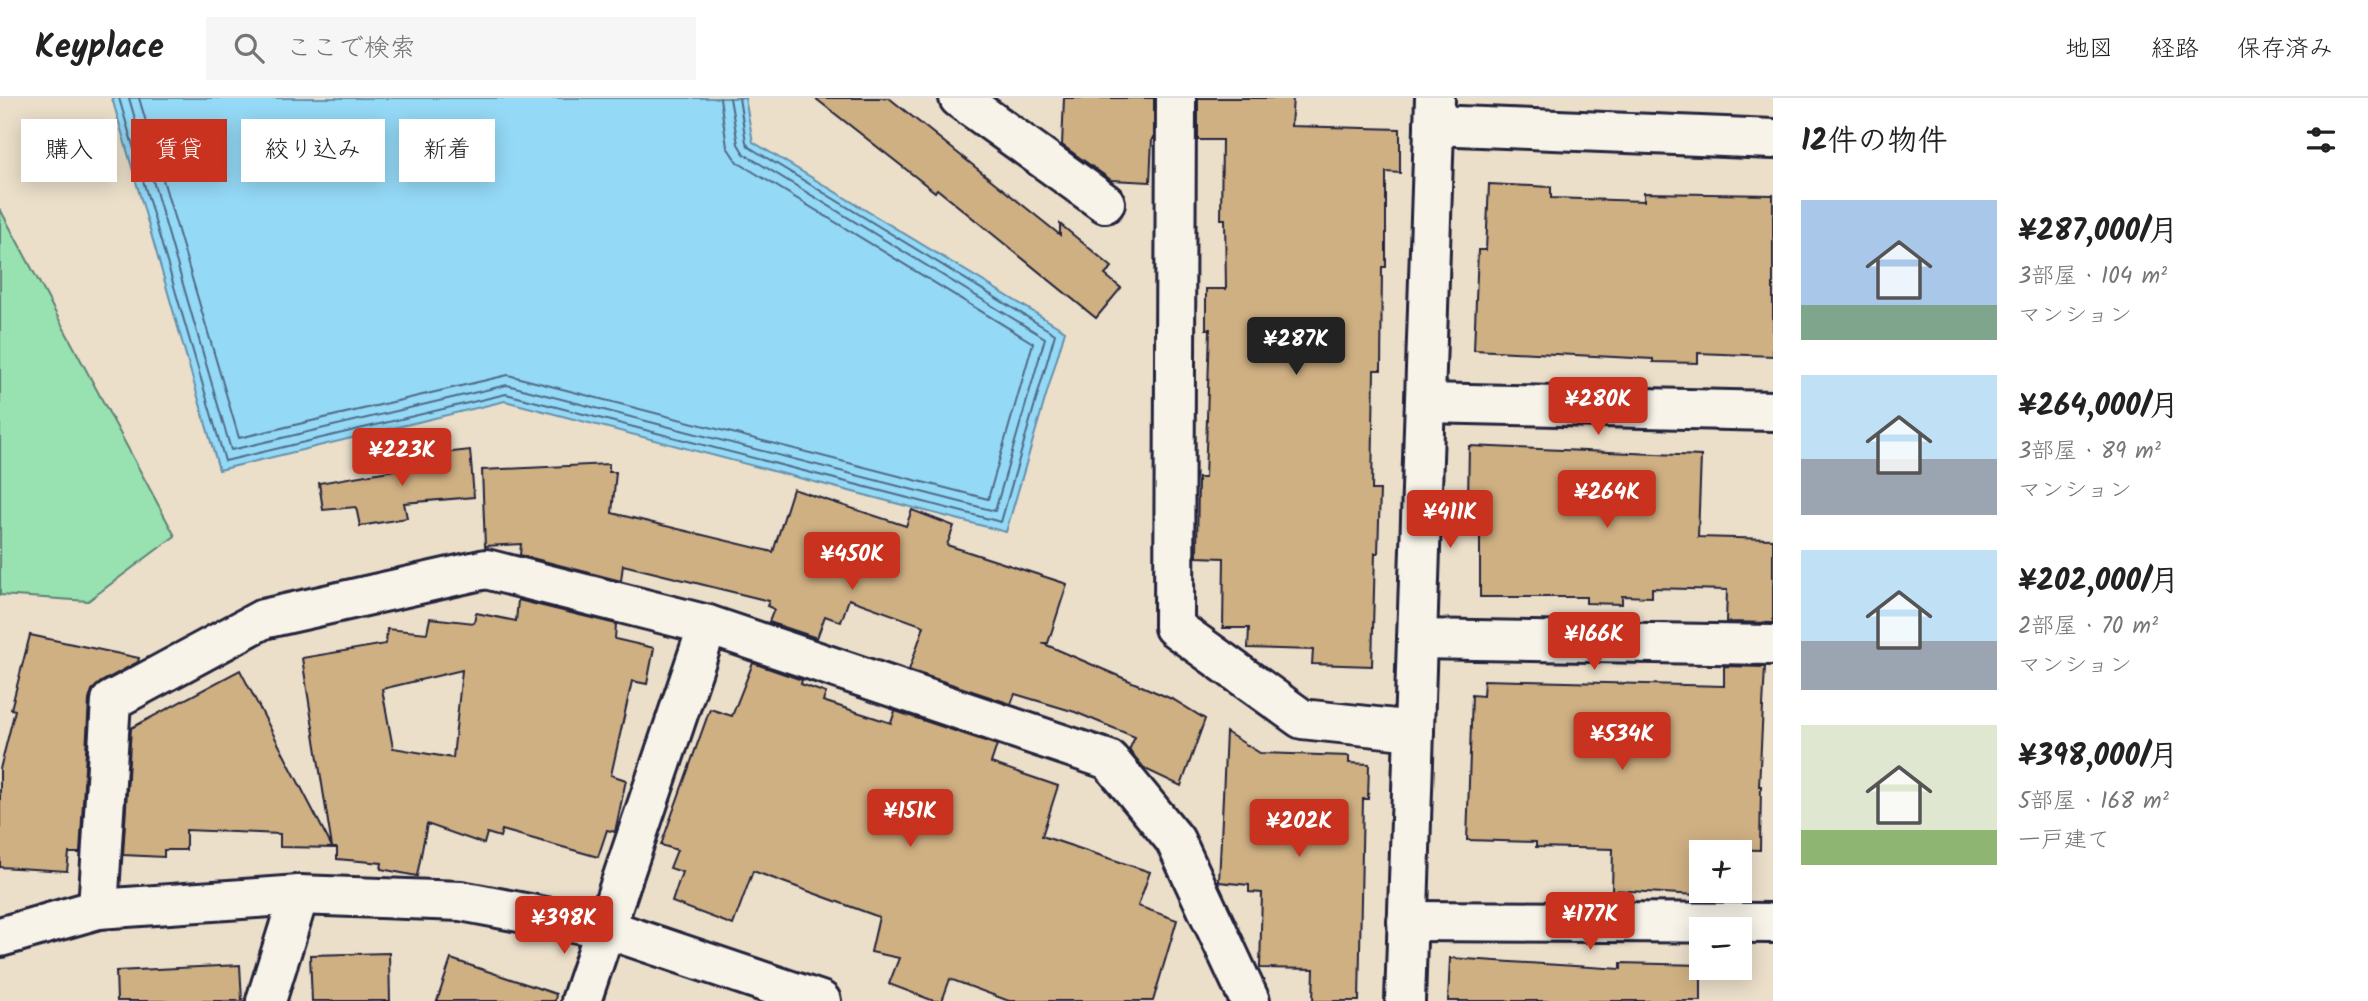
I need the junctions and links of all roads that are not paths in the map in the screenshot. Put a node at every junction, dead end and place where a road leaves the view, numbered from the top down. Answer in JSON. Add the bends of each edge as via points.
{"nodes":[{"id":1,"x":959,"y":98,"type":"edge"},
{"id":2,"x":1176,"y":98,"type":"edge"},
{"id":3,"x":1435,"y":111,"type":"edge"},
{"id":4,"x":1773,"y":139,"type":"edge"},
{"id":5,"x":1105,"y":202,"type":"dead end"},
{"id":6,"x":1424,"y":403,"type":"junction"},
{"id":7,"x":1773,"y":411,"type":"edge"},
{"id":8,"x":708,"y":625,"type":"junction"},
{"id":9,"x":1417,"y":639,"type":"junction"},
{"id":10,"x":1773,"y":645,"type":"edge"},
{"id":11,"x":1414,"y":731,"type":"junction"},
{"id":12,"x":299,"y":895,"type":"junction"},
{"id":13,"x":98,"y":909,"type":"junction"},
{"id":14,"x":1407,"y":921,"type":"junction"},
{"id":15,"x":1773,"y":923,"type":"edge"},
{"id":16,"x":604,"y":928,"type":"junction"},
{"id":17,"x":0,"y":937,"type":"edge"},
{"id":18,"x":266,"y":1001,"type":"edge"},
{"id":19,"x":581,"y":1001,"type":"edge"},
{"id":20,"x":821,"y":1001,"type":"edge"},
{"id":21,"x":1250,"y":1001,"type":"edge"},
{"id":22,"x":1405,"y":1001,"type":"edge"}],
"edges":[{"from":1,"to":5,"type":"street"},
{"from":2,"to":11,"type":"street","via":[[1174,627],[1302,719]]},
{"from":3,"to":4,"type":"street"},
{"from":3,"to":6,"type":"street"},
{"from":6,"to":7,"type":"street"},
{"from":6,"to":9,"type":"street"},
{"from":8,"to":13,"type":"street","via":[[486,569],[263,619],[111,701]]},
{"from":8,"to":16,"type":"street"},
{"from":8,"to":21,"type":"street","via":[[1109,760],[1175,841]]},
{"from":9,"to":10,"type":"street"},
{"from":9,"to":11,"type":"street"},
{"from":11,"to":14,"type":"street"},
{"from":12,"to":13,"type":"street"},
{"from":12,"to":16,"type":"street","via":[[461,901]]},
{"from":12,"to":18,"type":"street"},
{"from":13,"to":17,"type":"street"},
{"from":14,"to":15,"type":"street"},
{"from":14,"to":22,"type":"street"},
{"from":16,"to":19,"type":"street"},
{"from":16,"to":20,"type":"street"}]}
